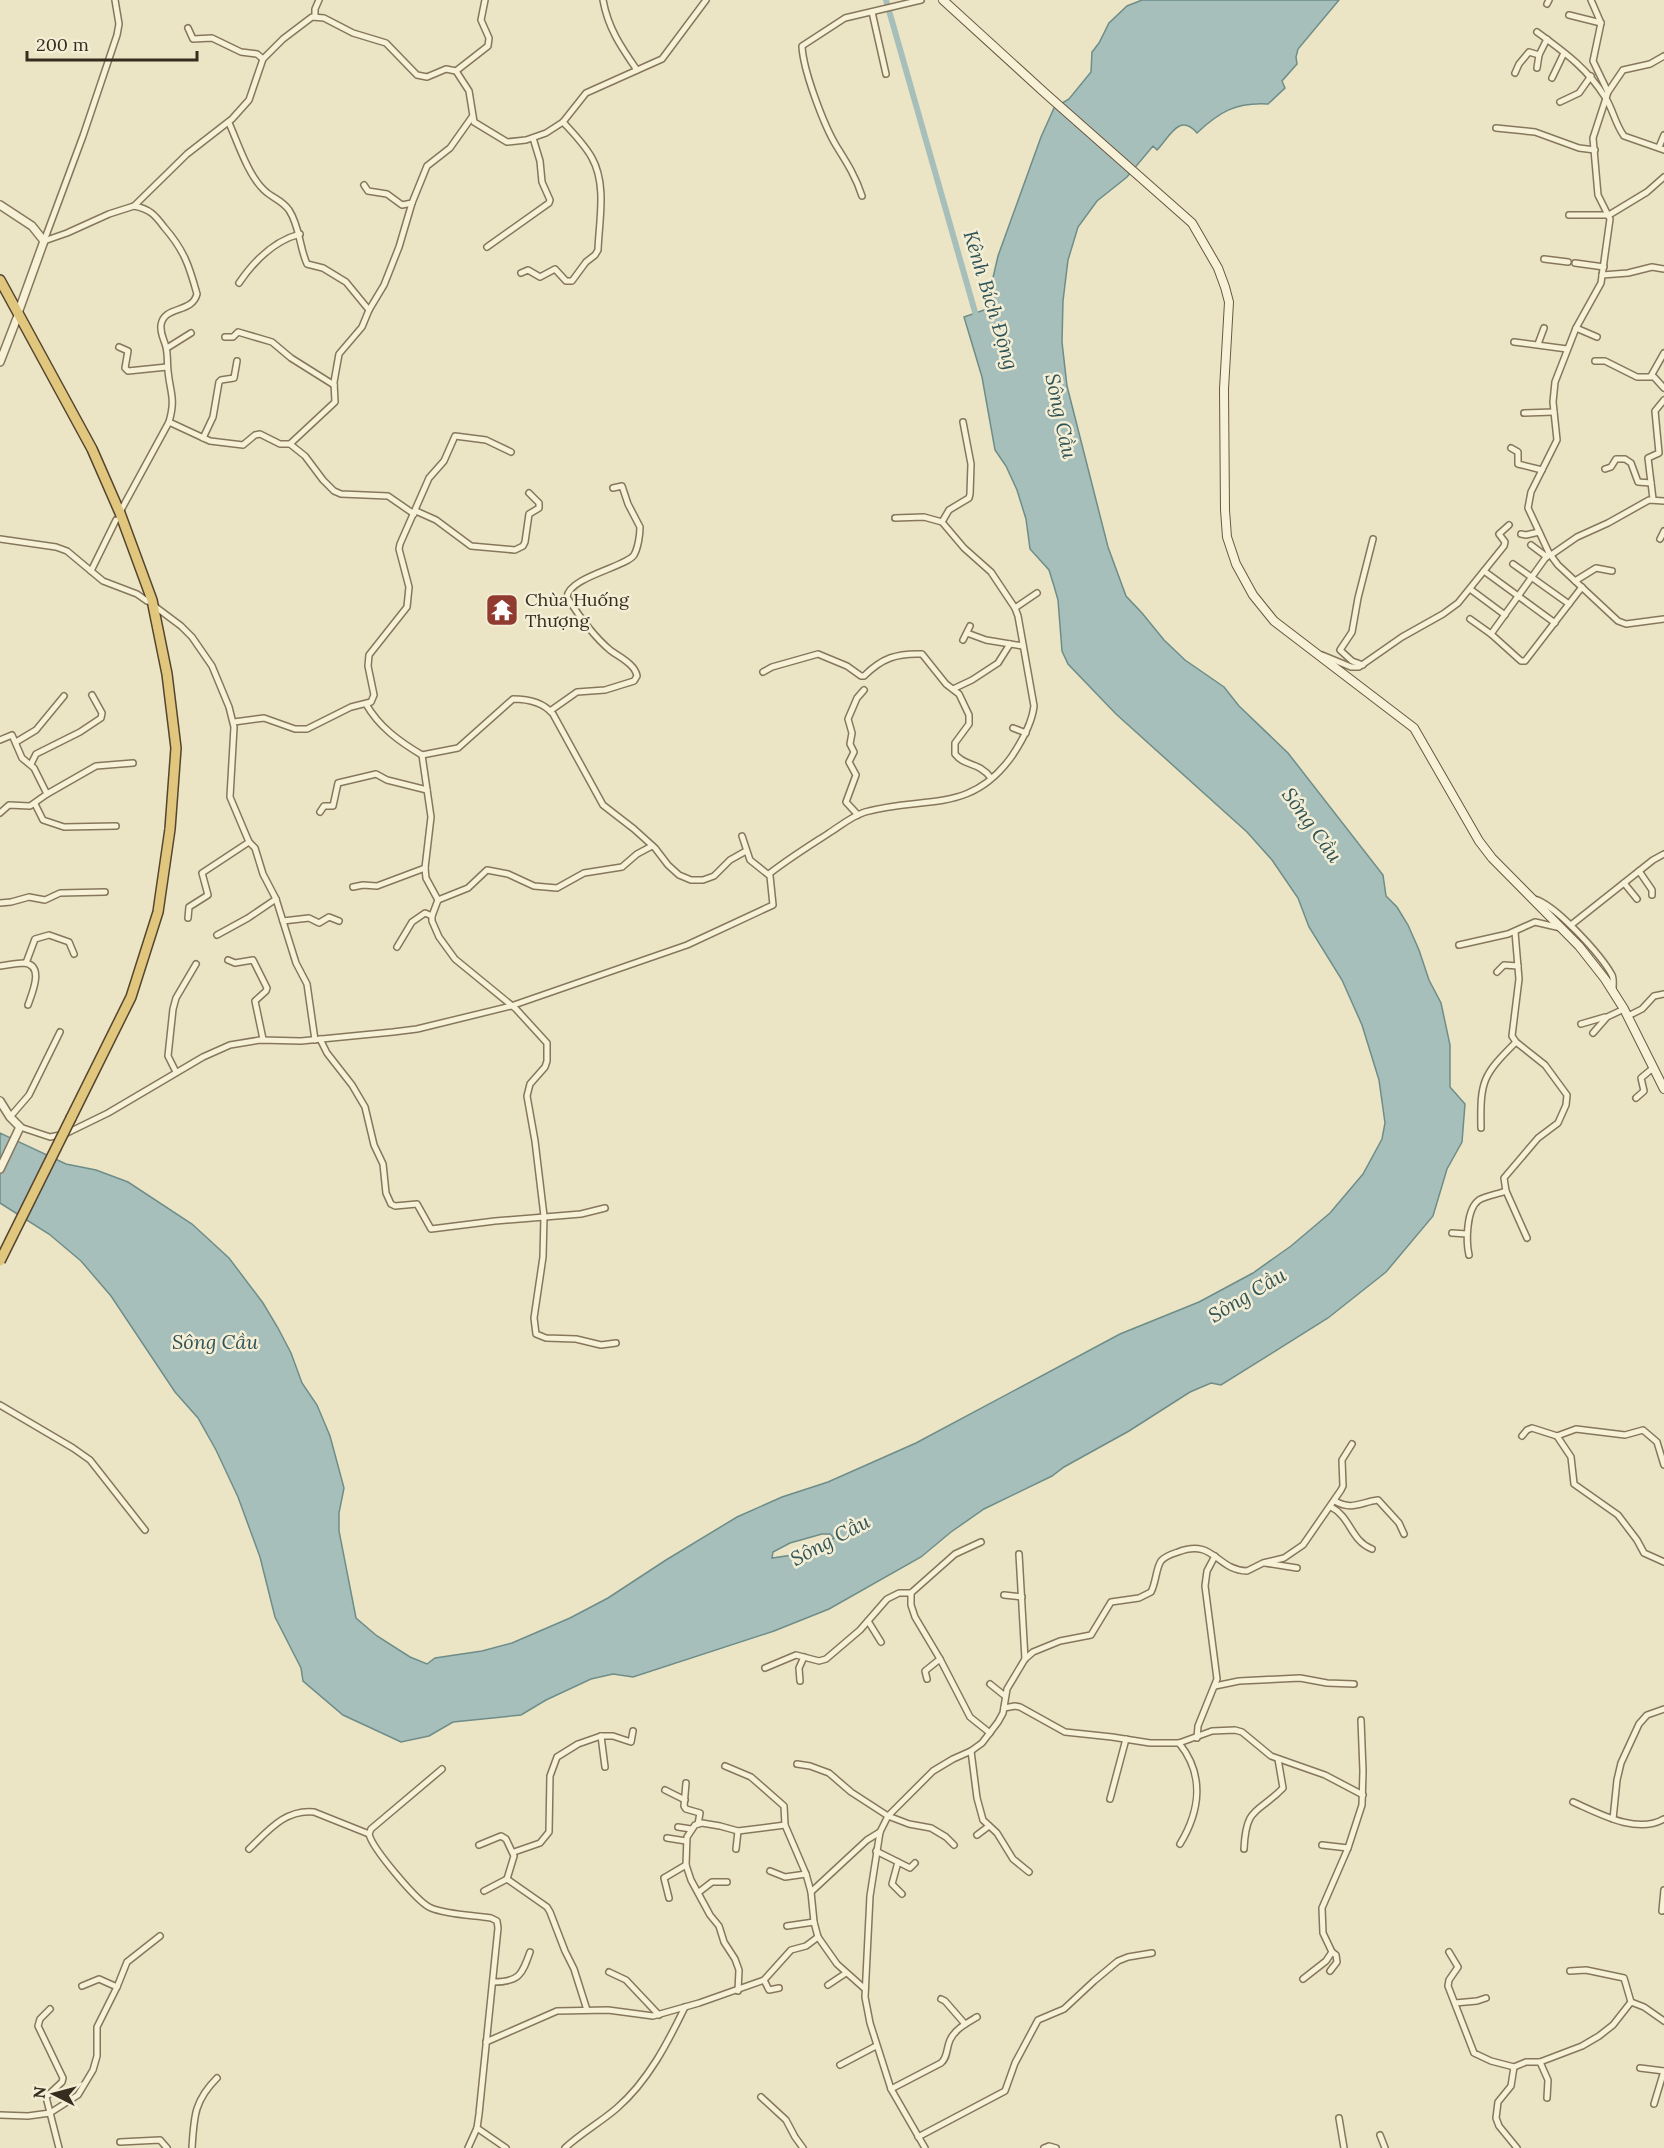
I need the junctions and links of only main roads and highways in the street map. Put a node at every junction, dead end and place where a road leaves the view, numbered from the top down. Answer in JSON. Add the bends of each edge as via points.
{"nodes":[{"id":1,"x":943,"y":0,"type":"edge"},
{"id":2,"x":0,"y":280,"type":"edge"},
{"id":3,"x":0,"y":289,"type":"edge"},
{"id":4,"x":17,"y":316,"type":"junction"},
{"id":5,"x":1664,"y":1089,"type":"edge"},
{"id":6,"x":68,"y":1117,"type":"junction"},
{"id":7,"x":0,"y":1249,"type":"edge"},
{"id":8,"x":0,"y":1261,"type":"edge"}],
"edges":[{"from":1,"to":5,"type":"main road","via":[[1192,223],[1226,287],[1228,302],[1225,510],[1227,537],[1236,564],[1253,595],[1274,621],[1414,728],[1479,841],[1613,989]]},
{"from":2,"to":4,"type":"highway"},
{"from":3,"to":4,"type":"highway"},
{"from":4,"to":6,"type":"highway","via":[[118,516],[150,603],[176,748],[158,912],[131,997]]},
{"from":6,"to":7,"type":"highway"},
{"from":6,"to":8,"type":"highway","bridge":true}]}
